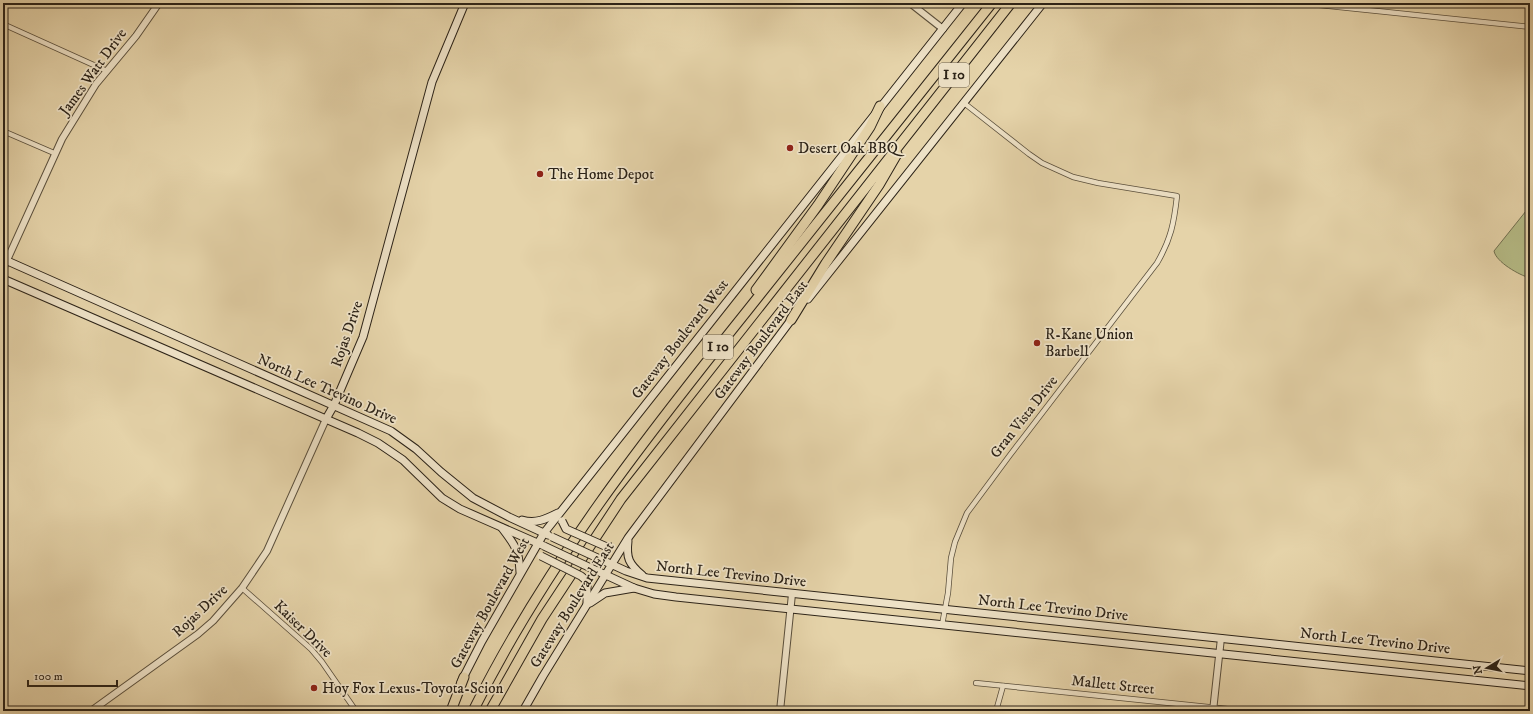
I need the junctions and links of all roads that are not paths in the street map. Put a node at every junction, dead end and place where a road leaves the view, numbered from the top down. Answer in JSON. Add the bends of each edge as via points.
{"nodes":[{"id":1,"x":158,"y":3,"type":"edge"},
{"id":2,"x":465,"y":3,"type":"edge"},
{"id":3,"x":910,"y":3,"type":"edge"},
{"id":4,"x":963,"y":3,"type":"edge"},
{"id":5,"x":992,"y":3,"type":"edge"},
{"id":6,"x":1011,"y":3,"type":"edge"},
{"id":7,"x":1043,"y":3,"type":"edge"},
{"id":8,"x":1300,"y":3,"type":"edge"},
{"id":9,"x":3,"y":17,"type":"edge"},
{"id":10,"x":4,"y":26,"type":"edge"},
{"id":11,"x":1530,"y":27,"type":"edge"},
{"id":12,"x":943,"y":29,"type":"junction"},
{"id":13,"x":107,"y":71,"type":"junction"},
{"id":14,"x":964,"y":103,"type":"junction"},
{"id":15,"x":880,"y":106,"type":"junction"},
{"id":16,"x":3,"y":131,"type":"edge"},
{"id":17,"x":904,"y":138,"type":"junction"},
{"id":18,"x":54,"y":153,"type":"junction"},
{"id":19,"x":5,"y":260,"type":"edge"},
{"id":20,"x":3,"y":269,"type":"edge"},
{"id":21,"x":3,"y":279,"type":"edge"},
{"id":22,"x":791,"y":320,"type":"junction"},
{"id":23,"x":720,"y":345,"type":"junction"},
{"id":24,"x":334,"y":406,"type":"junction"},
{"id":25,"x":326,"y":419,"type":"junction"},
{"id":26,"x":562,"y":511,"type":"junction"},
{"id":27,"x":509,"y":517,"type":"junction"},
{"id":28,"x":502,"y":528,"type":"junction"},
{"id":29,"x":544,"y":533,"type":"junction"},
{"id":30,"x":628,"y":538,"type":"junction"},
{"id":31,"x":541,"y":544,"type":"junction"},
{"id":32,"x":527,"y":562,"type":"junction"},
{"id":33,"x":612,"y":564,"type":"junction"},
{"id":34,"x":520,"y":574,"type":"junction"},
{"id":35,"x":606,"y":575,"type":"junction"},
{"id":36,"x":647,"y":578,"type":"junction"},
{"id":37,"x":242,"y":588,"type":"junction"},
{"id":38,"x":634,"y":588,"type":"junction"},
{"id":39,"x":792,"y":594,"type":"junction"},
{"id":40,"x":587,"y":606,"type":"junction"},
{"id":41,"x":790,"y":609,"type":"junction"},
{"id":42,"x":945,"y":610,"type":"junction"},
{"id":43,"x":942,"y":625,"type":"junction"},
{"id":44,"x":1221,"y":638,"type":"junction"},
{"id":45,"x":1219,"y":653,"type":"junction"},
{"id":46,"x":1530,"y":671,"type":"edge"},
{"id":47,"x":464,"y":677,"type":"junction"},
{"id":48,"x":976,"y":683,"type":"dead end"},
{"id":49,"x":1003,"y":686,"type":"junction"},
{"id":50,"x":1530,"y":686,"type":"edge"},
{"id":51,"x":1213,"y":709,"type":"edge"},
{"id":52,"x":92,"y":711,"type":"edge"},
{"id":53,"x":356,"y":711,"type":"edge"},
{"id":54,"x":447,"y":711,"type":"edge"},
{"id":55,"x":451,"y":711,"type":"edge"},
{"id":56,"x":473,"y":711,"type":"edge"},
{"id":57,"x":490,"y":711,"type":"edge"},
{"id":58,"x":523,"y":711,"type":"edge"},
{"id":59,"x":780,"y":711,"type":"edge"},
{"id":60,"x":996,"y":711,"type":"edge"},
{"id":61,"x":1247,"y":711,"type":"edge"}],
"edges":[{"from":1,"to":13,"type":"street","name":"James Watt Drive","via":[[136,36]]},
{"from":2,"to":24,"type":"main road","name":"Rojas Drive","via":[[432,82],[363,337]]},
{"from":3,"to":12,"type":"street"},
{"from":4,"to":12,"type":"main road","name":"Gateway Boulevard West"},
{"from":5,"to":23,"type":"highway","number":"I 10"},
{"from":6,"to":17,"type":"highway","number":"I 10"},
{"from":7,"to":14,"type":"main road","name":"Gateway Boulevard East"},
{"from":8,"to":11,"type":"street"},
{"from":9,"to":10,"type":"street"},
{"from":10,"to":13,"type":"street"},
{"from":12,"to":15,"type":"main road","name":"Gateway Boulevard West"},
{"from":13,"to":18,"type":"street","name":"James Watt Drive","via":[[96,84]]},
{"from":14,"to":22,"type":"main road","name":"Gateway Boulevard East"},
{"from":14,"to":42,"type":"street","name":"Gran Vista Drive","via":[[1028,154],[1073,177],[1177,196],[1174,226],[1157,262],[973,503],[964,519],[951,558]]},
{"from":15,"to":23,"type":"highway","via":[[870,127],[818,205],[748,300]]},
{"from":15,"to":26,"type":"main road","name":"Gateway Boulevard West"},
{"from":16,"to":18,"type":"street"},
{"from":17,"to":22,"type":"highway","via":[[879,185]]},
{"from":17,"to":57,"type":"highway","number":"I 10","via":[[617,504],[549,606]]},
{"from":18,"to":19,"type":"street","name":"James Watt Drive"},
{"from":19,"to":20,"type":"street","name":"James Watt Drive"},
{"from":19,"to":24,"type":"main road","name":"North Lee Trevino Drive"},
{"from":21,"to":25,"type":"main road","name":"North Lee Trevino Drive"},
{"from":22,"to":30,"type":"main road","name":"Gateway Boulevard East"},
{"from":23,"to":56,"type":"highway","number":"I 10","via":[[606,494],[526,615]]},
{"from":24,"to":25,"type":"main road","name":"Rojas Drive"},
{"from":24,"to":27,"type":"main road","name":"North Lee Trevino Drive","via":[[391,431],[416,448],[463,491]]},
{"from":25,"to":28,"type":"main road","name":"North Lee Trevino Drive","via":[[378,443],[403,460],[450,503],[472,516]]},
{"from":25,"to":37,"type":"street","name":"Rojas Drive","via":[[275,536]]},
{"from":26,"to":27,"type":"main road","via":[[547,519],[533,522]]},
{"from":26,"to":29,"type":"main road","name":"Gateway Boulevard West"},
{"from":26,"to":30,"type":"main road","bridge":true,"via":[[562,521],[566,529],[607,547]]},
{"from":27,"to":29,"type":"main road","name":"North Lee Trevino Drive"},
{"from":28,"to":31,"type":"main road","name":"North Lee Trevino Drive"},
{"from":28,"to":34,"type":"main road","via":[[517,549]]},
{"from":29,"to":31,"type":"main road","name":"Gateway Boulevard West"},
{"from":29,"to":33,"type":"main road","name":"North Lee Trevino Drive","bridge":true},
{"from":30,"to":33,"type":"main road","name":"Gateway Boulevard East"},
{"from":30,"to":36,"type":"main road","via":[[630,562]]},
{"from":31,"to":32,"type":"main road","name":"Gateway Boulevard West"},
{"from":31,"to":35,"type":"main road","name":"North Lee Trevino Drive","bridge":true},
{"from":32,"to":34,"type":"main road","name":"Gateway Boulevard West"},
{"from":32,"to":40,"type":"main road","bridge":true,"via":[[541,556],[581,576],[587,581]]},
{"from":33,"to":35,"type":"main road","name":"Gateway Boulevard East"},
{"from":33,"to":36,"type":"main road","name":"North Lee Trevino Drive"},
{"from":34,"to":47,"type":"main road","name":"Gateway Boulevard West"},
{"from":35,"to":38,"type":"main road","name":"North Lee Trevino Drive"},
{"from":35,"to":40,"type":"main road","name":"Gateway Boulevard East"},
{"from":36,"to":39,"type":"main road","name":"North Lee Trevino Drive"},
{"from":37,"to":52,"type":"street","name":"Rojas Drive","via":[[198,634]]},
{"from":37,"to":53,"type":"street","name":"Kaiser Drive","via":[[311,649]]},
{"from":38,"to":40,"type":"main road","via":[[606,593]]},
{"from":38,"to":41,"type":"main road","name":"North Lee Trevino Drive","via":[[676,598]]},
{"from":39,"to":41,"type":"street"},
{"from":39,"to":42,"type":"main road","name":"North Lee Trevino Drive"},
{"from":40,"to":58,"type":"main road","name":"Gateway Boulevard East"},
{"from":41,"to":43,"type":"main road","name":"North Lee Trevino Drive"},
{"from":41,"to":59,"type":"street"},
{"from":42,"to":43,"type":"street","name":"Gran Vista Drive"},
{"from":42,"to":44,"type":"main road","name":"North Lee Trevino Drive"},
{"from":43,"to":45,"type":"main road","name":"North Lee Trevino Drive"},
{"from":44,"to":45,"type":"street"},
{"from":44,"to":46,"type":"main road","name":"North Lee Trevino Drive"},
{"from":45,"to":50,"type":"main road","name":"North Lee Trevino Drive"},
{"from":45,"to":51,"type":"street"},
{"from":47,"to":54,"type":"main road","name":"Gateway Boulevard West"},
{"from":47,"to":55,"type":"highway"},
{"from":48,"to":49,"type":"street","name":"Mallett Street"},
{"from":49,"to":51,"type":"street","name":"Mallett Street"},
{"from":49,"to":60,"type":"street"},
{"from":51,"to":61,"type":"street","name":"Mallett Street"}]}
